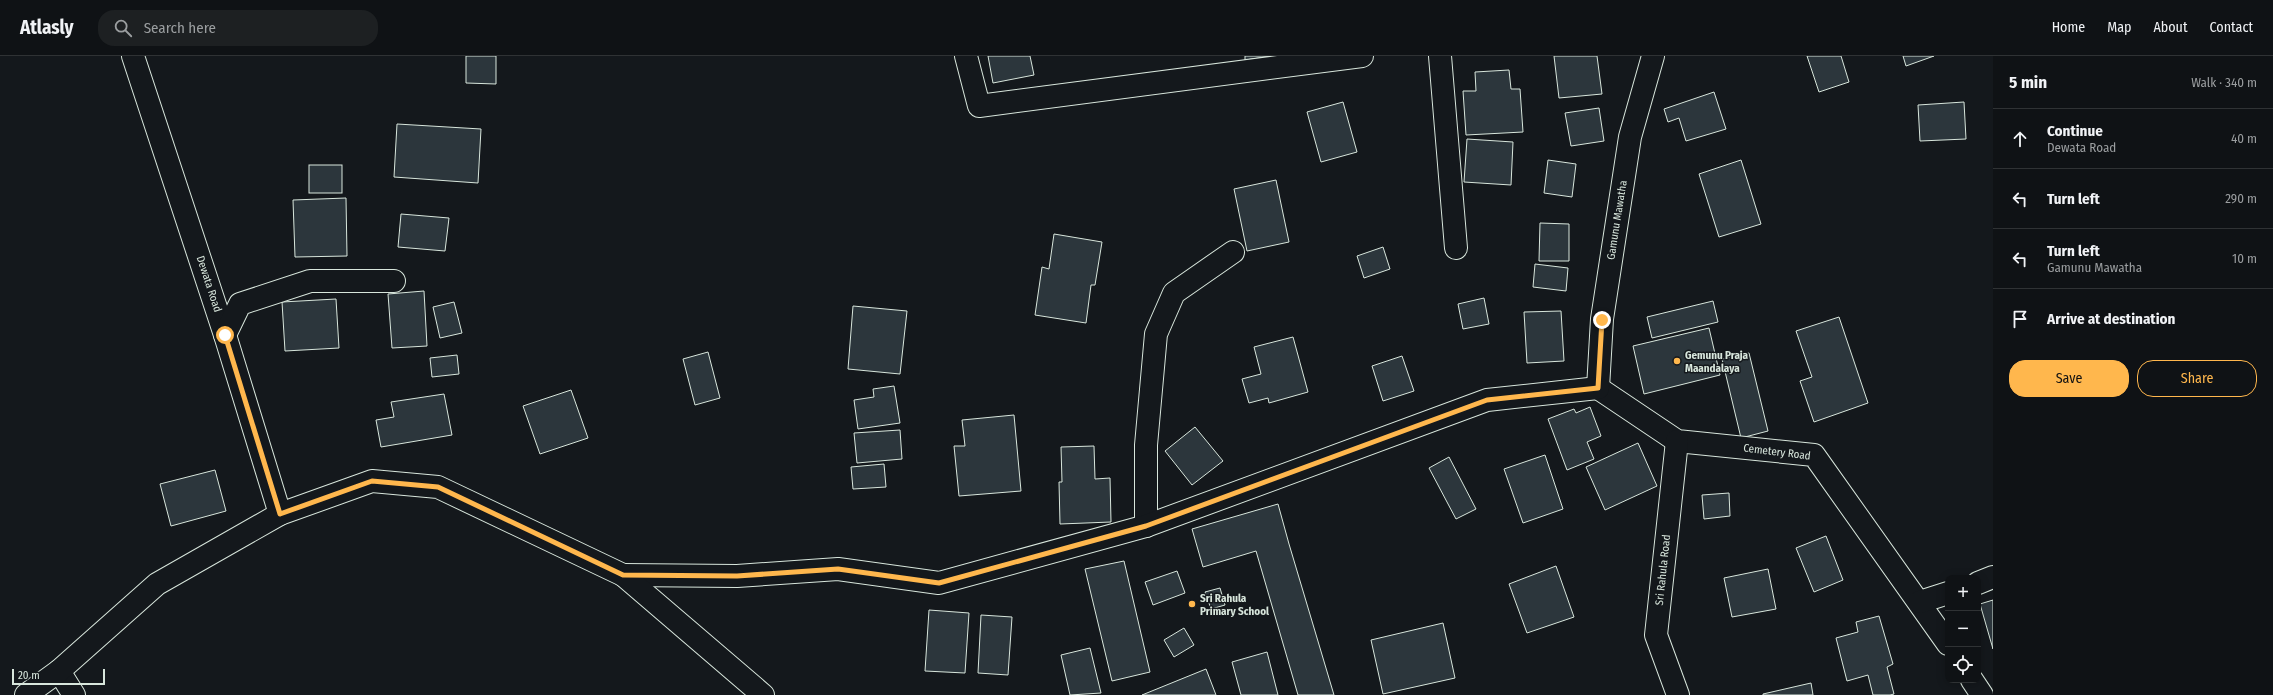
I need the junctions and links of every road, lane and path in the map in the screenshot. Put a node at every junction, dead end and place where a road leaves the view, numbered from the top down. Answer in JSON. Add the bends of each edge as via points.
{"nodes":[{"id":1,"x":133,"y":56,"type":"edge"},
{"id":2,"x":966,"y":56,"type":"edge"},
{"id":3,"x":1362,"y":56,"type":"edge"},
{"id":4,"x":1440,"y":56,"type":"edge"},
{"id":5,"x":1653,"y":56,"type":"edge"},
{"id":6,"x":1456,"y":248,"type":"dead end"},
{"id":7,"x":1233,"y":252,"type":"dead end"},
{"id":8,"x":394,"y":281,"type":"dead end"},
{"id":9,"x":225,"y":335,"type":"junction"},
{"id":10,"x":1598,"y":388,"type":"junction"},
{"id":11,"x":1677,"y":441,"type":"junction"},
{"id":12,"x":280,"y":514,"type":"junction"},
{"id":13,"x":1146,"y":526,"type":"junction"},
{"id":14,"x":623,"y":575,"type":"junction"},
{"id":15,"x":1993,"y":577,"type":"edge"},
{"id":16,"x":1981,"y":581,"type":"edge"},
{"id":17,"x":1945,"y":594,"type":"edge"},
{"id":18,"x":1920,"y":602,"type":"junction"},
{"id":19,"x":1945,"y":640,"type":"edge"},
{"id":20,"x":59,"y":671,"type":"junction"},
{"id":21,"x":1974,"y":683,"type":"edge"},
{"id":22,"x":26,"y":695,"type":"edge"},
{"id":23,"x":74,"y":695,"type":"edge"},
{"id":24,"x":763,"y":695,"type":"edge"},
{"id":25,"x":1678,"y":695,"type":"edge"},
{"id":26,"x":1982,"y":695,"type":"edge"}],
"edges":[{"from":1,"to":9,"type":"street","name":"Dewata Road"},
{"from":2,"to":3,"type":"street","via":[[979,106]]},
{"from":4,"to":6,"type":"street"},
{"from":5,"to":10,"type":"street","name":"Gamunu Mawatha","via":[[1630,137],[1602,320]]},
{"from":7,"to":13,"type":"street","via":[[1174,292],[1156,334],[1146,445]]},
{"from":8,"to":9,"type":"street","via":[[310,281],[240,304]]},
{"from":9,"to":12,"type":"street","name":"Dewata Road"},
{"from":10,"to":11,"type":"street","name":"Cemetery Road"},
{"from":10,"to":13,"type":"street","via":[[1487,400]]},
{"from":11,"to":18,"type":"street","name":"Cemetery Road","via":[[1814,455]]},
{"from":11,"to":25,"type":"street","name":"Sri Rahula Road","via":[[1656,635]]},
{"from":12,"to":14,"type":"street","via":[[372,481],[438,487]]},
{"from":12,"to":20,"type":"street","via":[[157,584]]},
{"from":13,"to":14,"type":"street","via":[[939,583],[838,569],[737,576]]},
{"from":14,"to":24,"type":"street"},
{"from":15,"to":16,"type":"street"},
{"from":17,"to":18,"type":"street"},
{"from":18,"to":19,"type":"street","name":"Cemetery Road"},
{"from":20,"to":22,"type":"street"},
{"from":20,"to":23,"type":"street"},
{"from":21,"to":26,"type":"street"}]}
